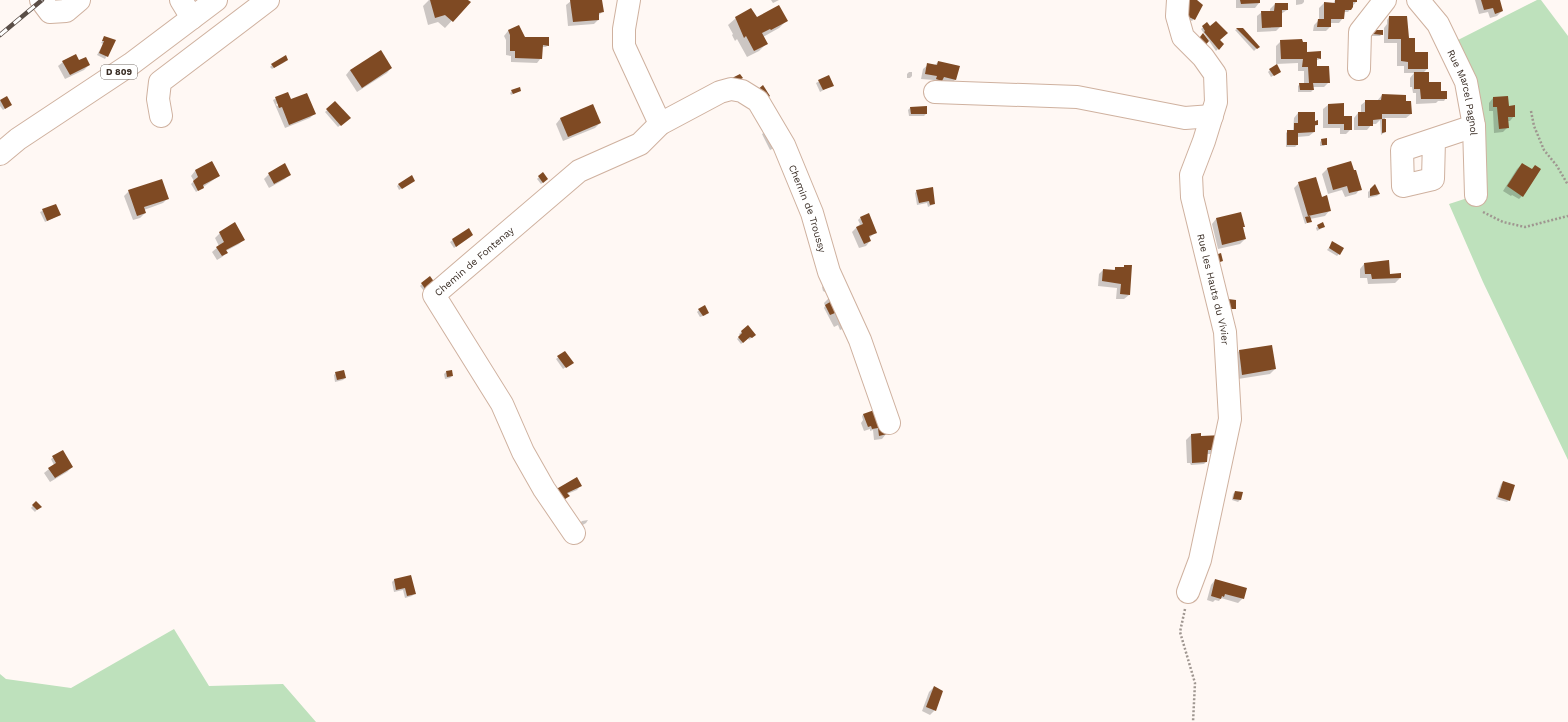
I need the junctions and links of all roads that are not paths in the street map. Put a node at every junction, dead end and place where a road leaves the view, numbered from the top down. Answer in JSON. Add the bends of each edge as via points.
{"nodes":[{"id":1,"x":41,"y":0,"type":"edge"},
{"id":2,"x":79,"y":0,"type":"edge"},
{"id":3,"x":216,"y":0,"type":"edge"},
{"id":4,"x":268,"y":0,"type":"edge"},
{"id":5,"x":629,"y":0,"type":"edge"},
{"id":6,"x":1178,"y":0,"type":"edge"},
{"id":7,"x":1385,"y":0,"type":"edge"},
{"id":8,"x":1418,"y":0,"type":"edge"},
{"id":9,"x":187,"y":9,"type":"edge"},
{"id":10,"x":1359,"y":68,"type":"dead end"},
{"id":11,"x":935,"y":92,"type":"dead end"},
{"id":12,"x":161,"y":116,"type":"dead end"},
{"id":13,"x":1212,"y":116,"type":"junction"},
{"id":14,"x":660,"y":124,"type":"junction"},
{"id":15,"x":1474,"y":126,"type":"junction"},
{"id":16,"x":1434,"y":140,"type":"dead end"},
{"id":17,"x":9,"y":143,"type":"edge"},
{"id":18,"x":0,"y":154,"type":"edge"},
{"id":19,"x":1476,"y":195,"type":"road end"},
{"id":20,"x":889,"y":423,"type":"dead end"},
{"id":21,"x":574,"y":533,"type":"dead end"},
{"id":22,"x":1188,"y":592,"type":"road end"}],
"edges":[{"from":1,"to":2,"type":"street","via":[[50,12],[66,11]]},
{"from":3,"to":9,"type":"street","number":"D 809"},
{"from":4,"to":12,"type":"street","via":[[160,82],[158,99]]},
{"from":5,"to":14,"type":"street","via":[[624,46]]},
{"from":6,"to":13,"type":"street","name":"Rue les Hauts du Vivier","via":[[1177,16],[1183,37],[1215,74],[1216,102]]},
{"from":7,"to":10,"type":"street","via":[[1360,32]]},
{"from":8,"to":15,"type":"street","name":"Rue Marcel Pagnol","via":[[1438,24],[1466,82]]},
{"from":9,"to":17,"type":"street","number":"D 809","via":[[131,64]]},
{"from":11,"to":13,"type":"street","via":[[1077,97],[1185,118]]},
{"from":13,"to":22,"type":"street","name":"Rue les Hauts du Vivier","via":[[1191,175],[1192,197],[1225,332],[1230,419],[1200,560]]},
{"from":14,"to":20,"type":"street","name":"Chemin de Troussy","via":[[720,92],[731,89],[742,91],[758,101],[784,145],[812,213],[829,272],[860,340]]},
{"from":14,"to":21,"type":"street","name":"Chemin de Fontenay","via":[[640,144],[579,171],[434,295],[502,404],[523,452],[544,489]]},
{"from":15,"to":16,"type":"street"},
{"from":15,"to":19,"type":"street","name":"Rue Marcel Pagnol"},
{"from":17,"to":18,"type":"street","number":"D 809"}]}
